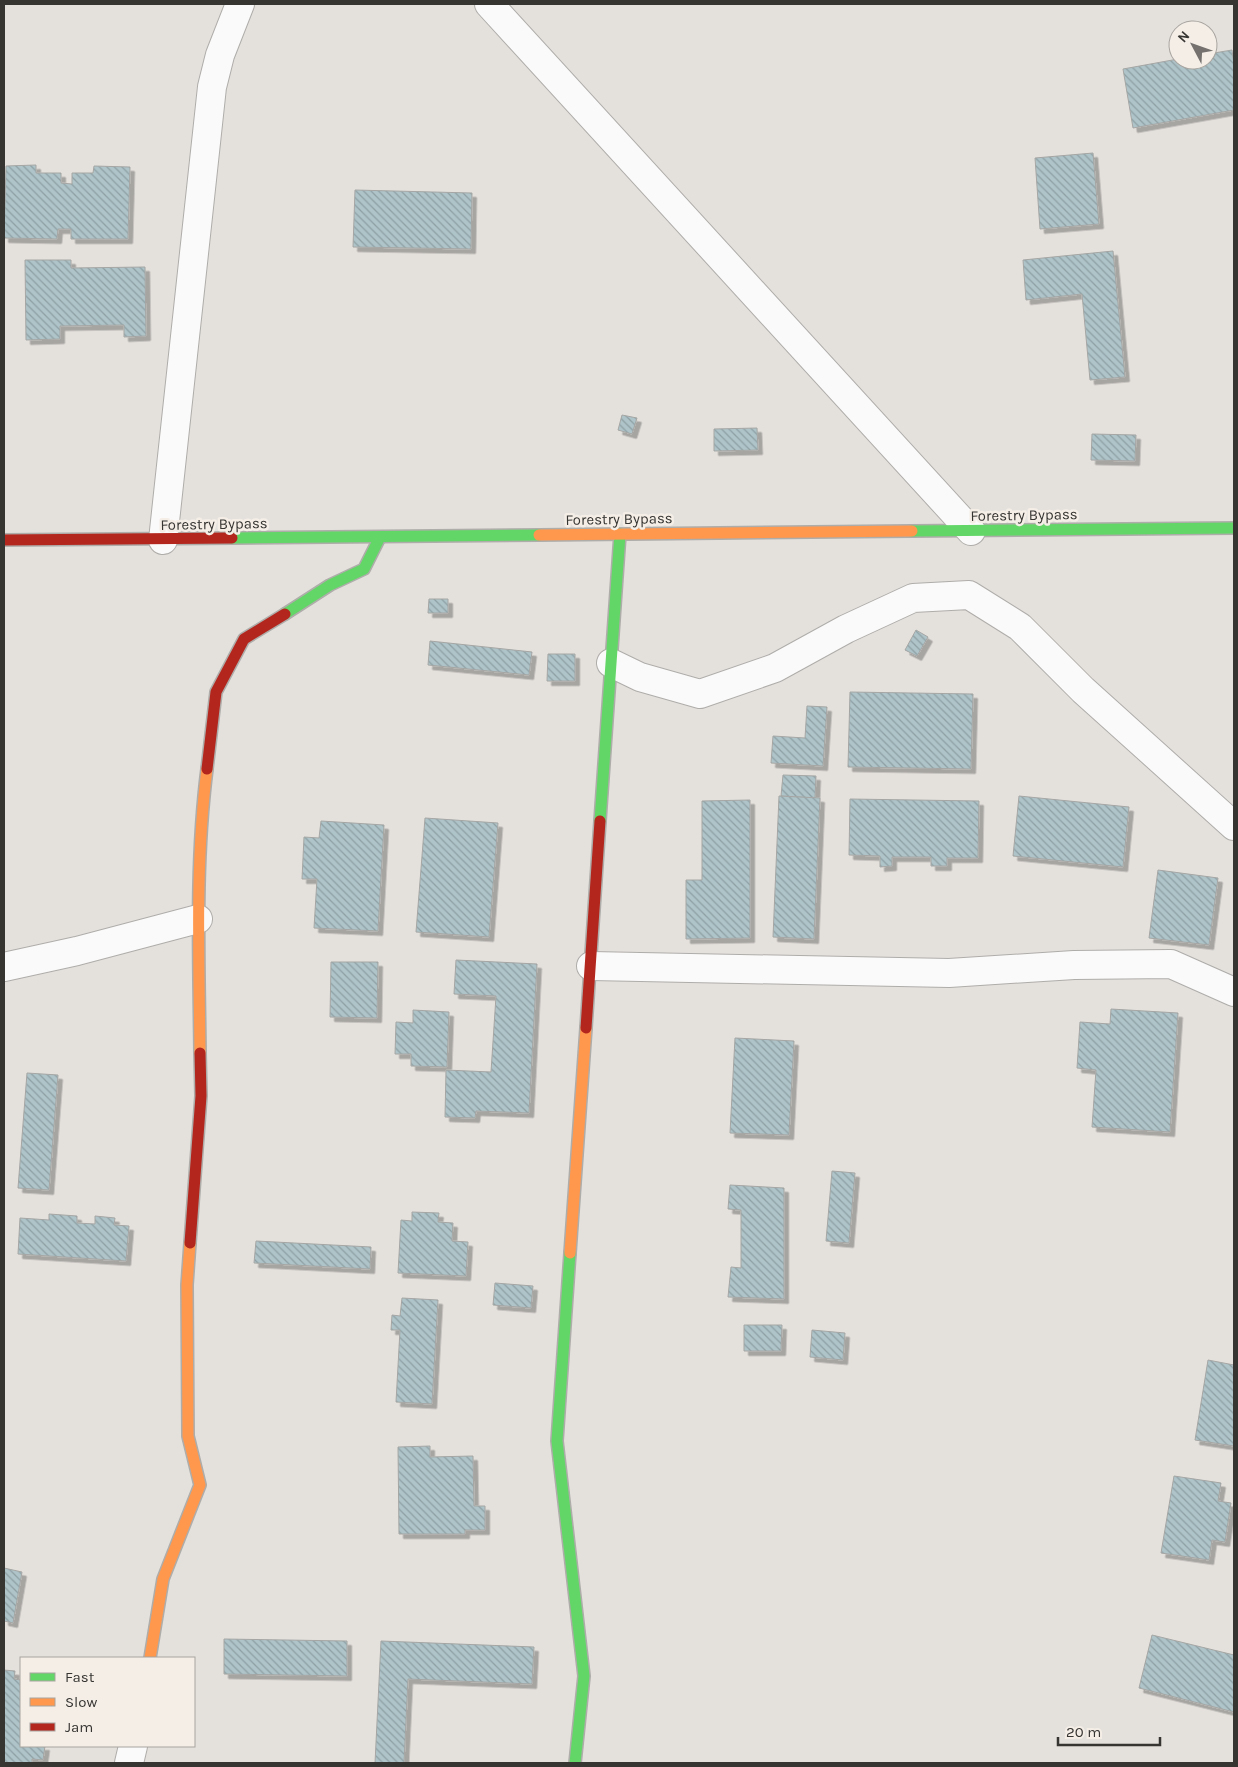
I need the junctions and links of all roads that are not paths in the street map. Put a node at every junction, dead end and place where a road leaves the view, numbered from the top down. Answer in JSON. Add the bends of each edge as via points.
{"nodes":[{"id":1,"x":240,"y":4,"type":"edge"},
{"id":2,"x":489,"y":4,"type":"edge"},
{"id":3,"x":1234,"y":528,"type":"edge"},
{"id":4,"x":970,"y":531,"type":"junction"},
{"id":5,"x":620,"y":534,"type":"junction"},
{"id":6,"x":380,"y":537,"type":"junction"},
{"id":7,"x":4,"y":540,"type":"edge"},
{"id":8,"x":163,"y":540,"type":"junction"},
{"id":9,"x":611,"y":663,"type":"junction"},
{"id":10,"x":1234,"y":826,"type":"edge"},
{"id":11,"x":198,"y":919,"type":"junction"},
{"id":12,"x":591,"y":966,"type":"junction"},
{"id":13,"x":4,"y":967,"type":"edge"},
{"id":14,"x":1234,"y":992,"type":"edge"},
{"id":15,"x":150,"y":1657,"type":"edge"},
{"id":16,"x":133,"y":1747,"type":"edge"},
{"id":17,"x":129,"y":1763,"type":"edge"},
{"id":18,"x":575,"y":1763,"type":"edge"}],
"edges":[{"from":1,"to":8,"type":"street","via":[[212,86]]},
{"from":2,"to":4,"type":"street"},
{"from":3,"to":4,"type":"street","name":"Forestry Bypass"},
{"from":4,"to":5,"type":"street","name":"Forestry Bypass"},
{"from":5,"to":6,"type":"street","name":"Forestry Bypass"},
{"from":5,"to":9,"type":"street"},
{"from":6,"to":8,"type":"street","name":"Forestry Bypass"},
{"from":6,"to":11,"type":"street","via":[[364,569],[244,639],[216,692],[201,813]]},
{"from":7,"to":8,"type":"street","name":"Forestry Bypass"},
{"from":9,"to":10,"type":"street","via":[[640,677],[700,694],[775,668],[846,629],[913,598],[969,595],[1020,627],[1083,690]]},
{"from":9,"to":12,"type":"street"},
{"from":11,"to":13,"type":"street"},
{"from":11,"to":15,"type":"street","via":[[201,1096],[187,1294],[188,1436],[200,1485],[163,1579]]},
{"from":12,"to":14,"type":"street","via":[[949,973],[1074,965],[1171,964]]},
{"from":12,"to":18,"type":"street","via":[[557,1441],[584,1676]]},
{"from":16,"to":17,"type":"street"}]}
